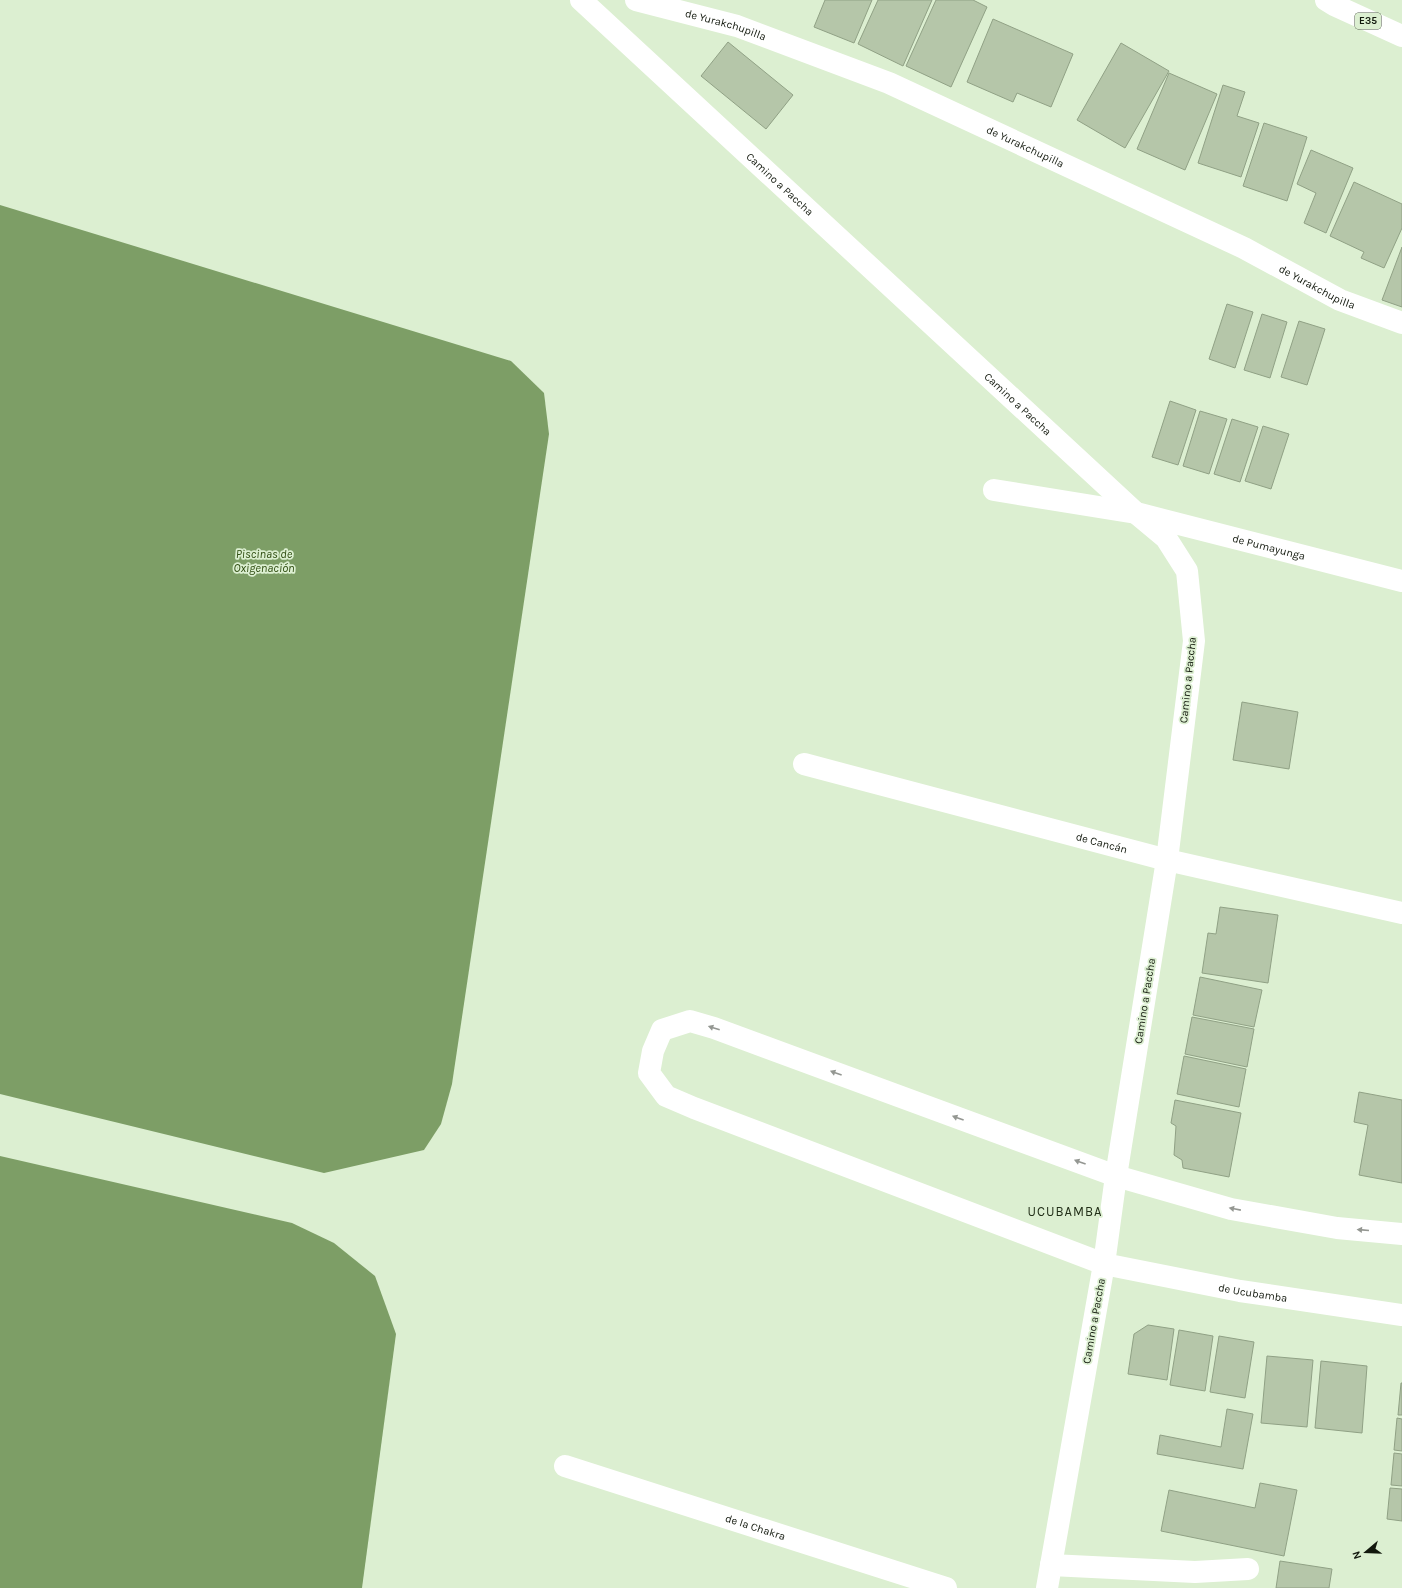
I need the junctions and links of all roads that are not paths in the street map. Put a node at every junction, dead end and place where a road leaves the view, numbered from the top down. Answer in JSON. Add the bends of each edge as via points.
{"nodes":[{"id":1,"x":581,"y":0,"type":"edge"},
{"id":2,"x":636,"y":0,"type":"edge"},
{"id":3,"x":1326,"y":2,"type":"edge"},
{"id":4,"x":1402,"y":36,"type":"edge"},
{"id":5,"x":1402,"y":323,"type":"edge"},
{"id":6,"x":994,"y":490,"type":"dead end"},
{"id":7,"x":1136,"y":513,"type":"junction"},
{"id":8,"x":1402,"y":581,"type":"edge"},
{"id":9,"x":804,"y":764,"type":"dead end"},
{"id":10,"x":1168,"y":860,"type":"junction"},
{"id":11,"x":1402,"y":913,"type":"edge"},
{"id":12,"x":1116,"y":1176,"type":"junction"},
{"id":13,"x":1402,"y":1234,"type":"edge"},
{"id":14,"x":1104,"y":1264,"type":"junction"},
{"id":15,"x":1402,"y":1315,"type":"edge"},
{"id":16,"x":565,"y":1466,"type":"dead end"},
{"id":17,"x":1051,"y":1565,"type":"junction"},
{"id":18,"x":1248,"y":1569,"type":"dead end"},
{"id":19,"x":946,"y":1588,"type":"edge"},
{"id":20,"x":1047,"y":1588,"type":"edge"}],
"edges":[{"from":1,"to":7,"type":"main road","name":"Camino a Paccha"},
{"from":2,"to":5,"type":"main road","name":"de Yurakchupilla","via":[[737,26],[889,83],[1244,248],[1340,300]]},
{"from":3,"to":4,"type":"main road","number":"E35"},
{"from":6,"to":7,"type":"main road","name":"de Pumayunga"},
{"from":7,"to":8,"type":"main road","name":"de Pumayunga"},
{"from":7,"to":10,"type":"main road","name":"Camino a Paccha","via":[[1166,538],[1187,571],[1194,641]]},
{"from":9,"to":10,"type":"main road","name":"de Cancán"},
{"from":10,"to":11,"type":"main road","name":"de Cancán"},
{"from":10,"to":12,"type":"main road","name":"Camino a Paccha"},
{"from":13,"to":12,"type":"main road","name":"de Ucubamba","one_way":true,"via":[[1338,1228],[1231,1209]]},
{"from":12,"to":14,"type":"main road","name":"Camino a Paccha"},
{"from":12,"to":14,"type":"main road","name":"de Ucubamba","one_way":true,"via":[[690,1021],[662,1030],[653,1051],[649,1073],[666,1096]]},
{"from":14,"to":15,"type":"main road","name":"de Ucubamba","via":[[1240,1291]]},
{"from":14,"to":17,"type":"main road","name":"Camino a Paccha"},
{"from":16,"to":19,"type":"main road","name":"de la Chakra"},
{"from":17,"to":18,"type":"main road","via":[[1195,1572]]},
{"from":17,"to":20,"type":"main road","name":"Camino a Paccha"}]}
